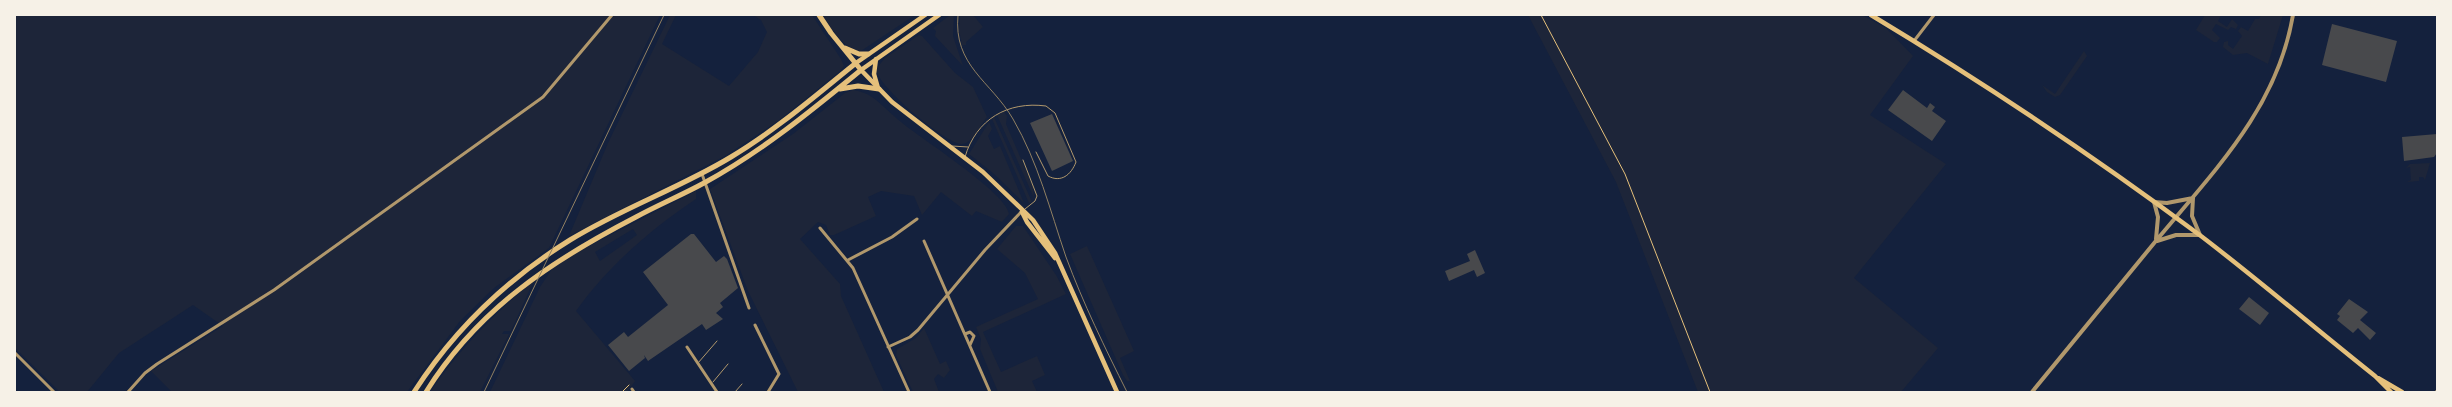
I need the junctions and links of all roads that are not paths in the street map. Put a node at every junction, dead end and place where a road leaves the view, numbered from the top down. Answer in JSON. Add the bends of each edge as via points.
{"nodes":[{"id":1,"x":612,"y":15,"type":"edge"},
{"id":2,"x":819,"y":15,"type":"edge"},
{"id":3,"x":925,"y":15,"type":"edge"},
{"id":4,"x":939,"y":15,"type":"edge"},
{"id":5,"x":1871,"y":15,"type":"edge"},
{"id":6,"x":1934,"y":15,"type":"edge"},
{"id":7,"x":2293,"y":15,"type":"edge"},
{"id":8,"x":1914,"y":41,"type":"junction"},
{"id":9,"x":840,"y":44,"type":"junction"},
{"id":10,"x":868,"y":54,"type":"junction"},
{"id":11,"x":876,"y":59,"type":"junction"},
{"id":12,"x":856,"y":63,"type":"junction"},
{"id":13,"x":861,"y":70,"type":"junction"},
{"id":14,"x":879,"y":89,"type":"junction"},
{"id":15,"x":837,"y":90,"type":"junction"},
{"id":16,"x":948,"y":145,"type":"junction"},
{"id":17,"x":969,"y":147,"type":"junction"},
{"id":18,"x":1036,"y":152,"type":"dead end"},
{"id":19,"x":965,"y":157,"type":"junction"},
{"id":20,"x":1023,"y":160,"type":"dead end"},
{"id":21,"x":702,"y":174,"type":"junction"},
{"id":22,"x":705,"y":183,"type":"junction"},
{"id":23,"x":2193,"y":198,"type":"junction"},
{"id":24,"x":2154,"y":202,"type":"junction"},
{"id":25,"x":1022,"y":211,"type":"junction"},
{"id":26,"x":2175,"y":217,"type":"junction"},
{"id":27,"x":917,"y":219,"type":"dead end"},
{"id":28,"x":820,"y":228,"type":"dead end"},
{"id":29,"x":2200,"y":235,"type":"junction"},
{"id":30,"x":924,"y":241,"type":"dead end"},
{"id":31,"x":2155,"y":242,"type":"junction"},
{"id":32,"x":848,"y":260,"type":"junction"},
{"id":33,"x":948,"y":295,"type":"junction"},
{"id":34,"x":749,"y":308,"type":"dead end"},
{"id":35,"x":755,"y":325,"type":"dead end"},
{"id":36,"x":965,"y":334,"type":"junction"},
{"id":37,"x":716,"y":341,"type":"dead end"},
{"id":38,"x":970,"y":346,"type":"junction"},
{"id":39,"x":888,"y":347,"type":"junction"},
{"id":40,"x":686,"y":348,"type":"dead end"},
{"id":41,"x":15,"y":353,"type":"edge"},
{"id":42,"x":698,"y":364,"type":"junction"},
{"id":43,"x":728,"y":364,"type":"dead end"},
{"id":44,"x":2375,"y":376,"type":"junction"},
{"id":45,"x":711,"y":384,"type":"junction"},
{"id":46,"x":742,"y":384,"type":"dead end"},
{"id":47,"x":54,"y":392,"type":"edge"},
{"id":48,"x":128,"y":392,"type":"edge"},
{"id":49,"x":414,"y":392,"type":"edge"},
{"id":50,"x":426,"y":392,"type":"edge"},
{"id":51,"x":717,"y":392,"type":"edge"},
{"id":52,"x":735,"y":392,"type":"edge"},
{"id":53,"x":768,"y":392,"type":"edge"},
{"id":54,"x":909,"y":392,"type":"edge"},
{"id":55,"x":990,"y":392,"type":"edge"},
{"id":56,"x":1117,"y":392,"type":"edge"},
{"id":57,"x":2032,"y":392,"type":"edge"},
{"id":58,"x":2391,"y":392,"type":"edge"},
{"id":59,"x":2402,"y":392,"type":"edge"}],
"edges":[{"from":1,"to":48,"type":"street","via":[[544,97],[274,290],[157,364]]},
{"from":2,"to":9,"type":"main road"},
{"from":3,"to":10,"type":"main road"},
{"from":4,"to":11,"type":"main road"},
{"from":5,"to":8,"type":"main road"},
{"from":6,"to":8,"type":"street"},
{"from":7,"to":23,"type":"street","via":[[2283,52],[2255,116],[2218,170]]},
{"from":8,"to":24,"type":"main road"},
{"from":9,"to":10,"type":"main road","via":[[852,52]]},
{"from":9,"to":12,"type":"main road"},
{"from":10,"to":12,"type":"main road"},
{"from":11,"to":13,"type":"main road"},
{"from":11,"to":14,"type":"main road","via":[[874,74]]},
{"from":12,"to":13,"type":"main road"},
{"from":12,"to":21,"type":"main road","via":[[782,123]]},
{"from":13,"to":14,"type":"main road"},
{"from":13,"to":15,"type":"main road"},
{"from":14,"to":15,"type":"main road","via":[[858,86]]},
{"from":14,"to":16,"type":"main road","via":[[905,114]]},
{"from":15,"to":22,"type":"main road","via":[[788,129]]},
{"from":16,"to":17,"type":"lane"},
{"from":16,"to":19,"type":"main road"},
{"from":17,"to":18,"type":"lane","via":[[994,114],[1006,109],[1046,106],[1055,113],[1076,162],[1067,177],[1051,178]]},
{"from":17,"to":19,"type":"lane"},
{"from":19,"to":25,"type":"main road","via":[[1003,189]]},
{"from":20,"to":25,"type":"lane","via":[[1037,196]]},
{"from":21,"to":22,"type":"street"},
{"from":21,"to":49,"type":"main road","via":[[601,223],[542,258],[460,330]]},
{"from":22,"to":34,"type":"street"},
{"from":22,"to":50,"type":"main road","via":[[636,216],[544,269],[469,335]]},
{"from":23,"to":24,"type":"street"},
{"from":23,"to":26,"type":"street"},
{"from":23,"to":29,"type":"street","via":[[2192,216]]},
{"from":24,"to":26,"type":"main road"},
{"from":24,"to":31,"type":"street","via":[[2158,221]]},
{"from":25,"to":33,"type":"street"},
{"from":25,"to":56,"type":"main road","via":[[1056,259]]},
{"from":26,"to":29,"type":"main road"},
{"from":26,"to":31,"type":"street"},
{"from":27,"to":32,"type":"street","via":[[892,237]]},
{"from":28,"to":32,"type":"street"},
{"from":29,"to":31,"type":"street","via":[[2176,235]]},
{"from":29,"to":44,"type":"main road"},
{"from":30,"to":33,"type":"street"},
{"from":31,"to":57,"type":"street"},
{"from":32,"to":39,"type":"street"},
{"from":33,"to":36,"type":"street"},
{"from":33,"to":39,"type":"street","via":[[914,334]]},
{"from":35,"to":53,"type":"street","via":[[779,374]]},
{"from":36,"to":38,"type":"street"},
{"from":36,"to":38,"type":"street","via":[[970,332],[974,336]]},
{"from":37,"to":42,"type":"lane"},
{"from":38,"to":55,"type":"street"},
{"from":39,"to":54,"type":"street"},
{"from":40,"to":42,"type":"street"},
{"from":41,"to":47,"type":"street"},
{"from":42,"to":45,"type":"street"},
{"from":43,"to":45,"type":"lane"},
{"from":44,"to":58,"type":"main road"},
{"from":44,"to":59,"type":"main road"},
{"from":45,"to":51,"type":"street"},
{"from":46,"to":52,"type":"lane"}]}
